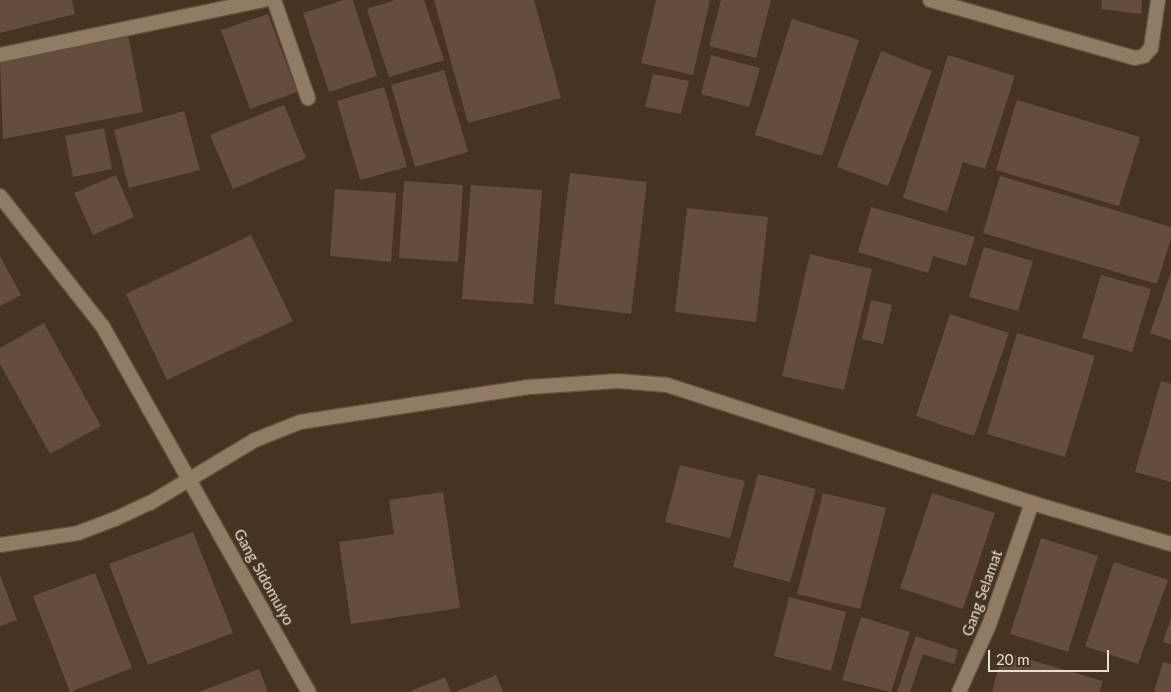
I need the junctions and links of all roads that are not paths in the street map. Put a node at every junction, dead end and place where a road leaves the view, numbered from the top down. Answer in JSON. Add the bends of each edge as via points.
{"nodes":[{"id":1,"x":264,"y":0,"type":"edge"},
{"id":2,"x":274,"y":0,"type":"edge"},
{"id":3,"x":930,"y":0,"type":"edge"},
{"id":4,"x":1158,"y":0,"type":"edge"},
{"id":5,"x":0,"y":55,"type":"edge"},
{"id":6,"x":308,"y":98,"type":"dead end"},
{"id":7,"x":0,"y":196,"type":"edge"},
{"id":8,"x":190,"y":479,"type":"junction"},
{"id":9,"x":1032,"y":503,"type":"junction"},
{"id":10,"x":1171,"y":544,"type":"edge"},
{"id":11,"x":0,"y":545,"type":"edge"},
{"id":12,"x":309,"y":692,"type":"edge"},
{"id":13,"x":959,"y":692,"type":"edge"}],
"edges":[{"from":1,"to":5,"type":"street"},
{"from":2,"to":6,"type":"street"},
{"from":3,"to":4,"type":"street","via":[[1135,58],[1144,56],[1151,48]]},
{"from":7,"to":8,"type":"street","name":"Gang Sidomulyo","via":[[103,327]]},
{"from":8,"to":9,"type":"street","via":[[255,440],[300,422],[530,387],[618,381],[667,385]]},
{"from":8,"to":11,"type":"street","via":[[150,503],[78,533]]},
{"from":8,"to":12,"type":"street","name":"Gang Sidomulyo"},
{"from":9,"to":10,"type":"street"},
{"from":9,"to":13,"type":"street","name":"Gang Selamat","via":[[989,626]]}]}
